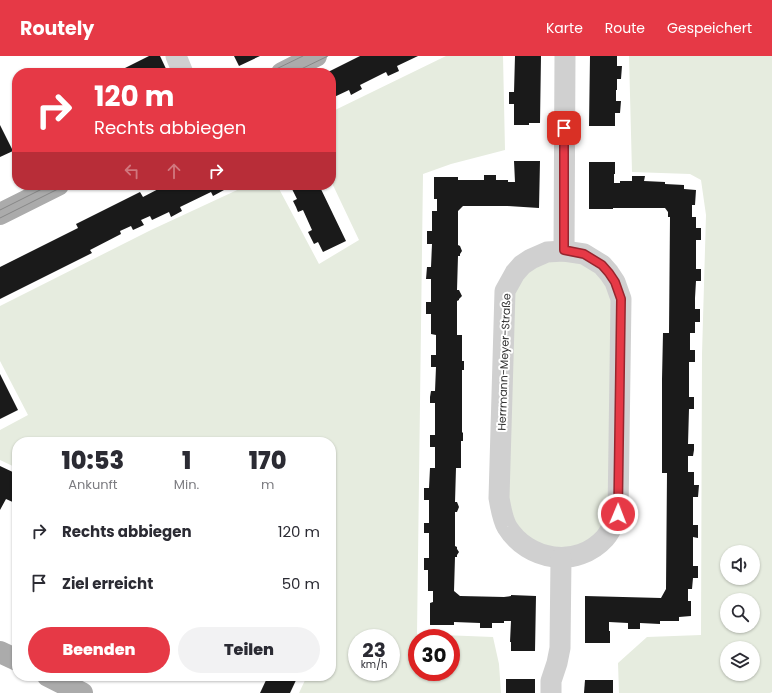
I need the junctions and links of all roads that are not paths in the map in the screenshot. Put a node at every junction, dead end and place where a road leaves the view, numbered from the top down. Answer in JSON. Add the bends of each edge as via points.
{"nodes":[{"id":1,"x":176,"y":56,"type":"edge"},
{"id":2,"x":316,"y":56,"type":"edge"},
{"id":3,"x":565,"y":56,"type":"edge"},
{"id":4,"x":181,"y":68,"type":"edge"},
{"id":5,"x":292,"y":68,"type":"edge"},
{"id":6,"x":48,"y":190,"type":"edge"},
{"id":7,"x":0,"y":214,"type":"edge"},
{"id":8,"x":564,"y":250,"type":"junction"},
{"id":9,"x":560,"y":558,"type":"junction"},
{"id":10,"x":0,"y":652,"type":"edge"},
{"id":11,"x":12,"y":658,"type":"edge"},
{"id":12,"x":58,"y":681,"type":"edge"},
{"id":13,"x":82,"y":693,"type":"edge"},
{"id":14,"x":551,"y":693,"type":"edge"}],
"edges":[{"from":1,"to":4,"type":"street"},
{"from":2,"to":5,"type":"main road"},
{"from":3,"to":8,"type":"street"},
{"from":6,"to":7,"type":"main road"},
{"from":8,"to":9,"type":"street","name":"Herrmann-Meyer-Straße","via":[[584,254],[602,265],[615,282],[621,299],[618,514],[604,539],[591,549]]},
{"from":8,"to":9,"type":"street","name":"Herrmann-Meyer-Straße","via":[[547,252],[531,259],[515,273],[505,291],[499,498],[501,513],[514,537],[533,551]]},
{"from":9,"to":14,"type":"street","via":[[560,648],[551,681]]},
{"from":10,"to":11,"type":"main road"},
{"from":12,"to":13,"type":"main road"}]}
